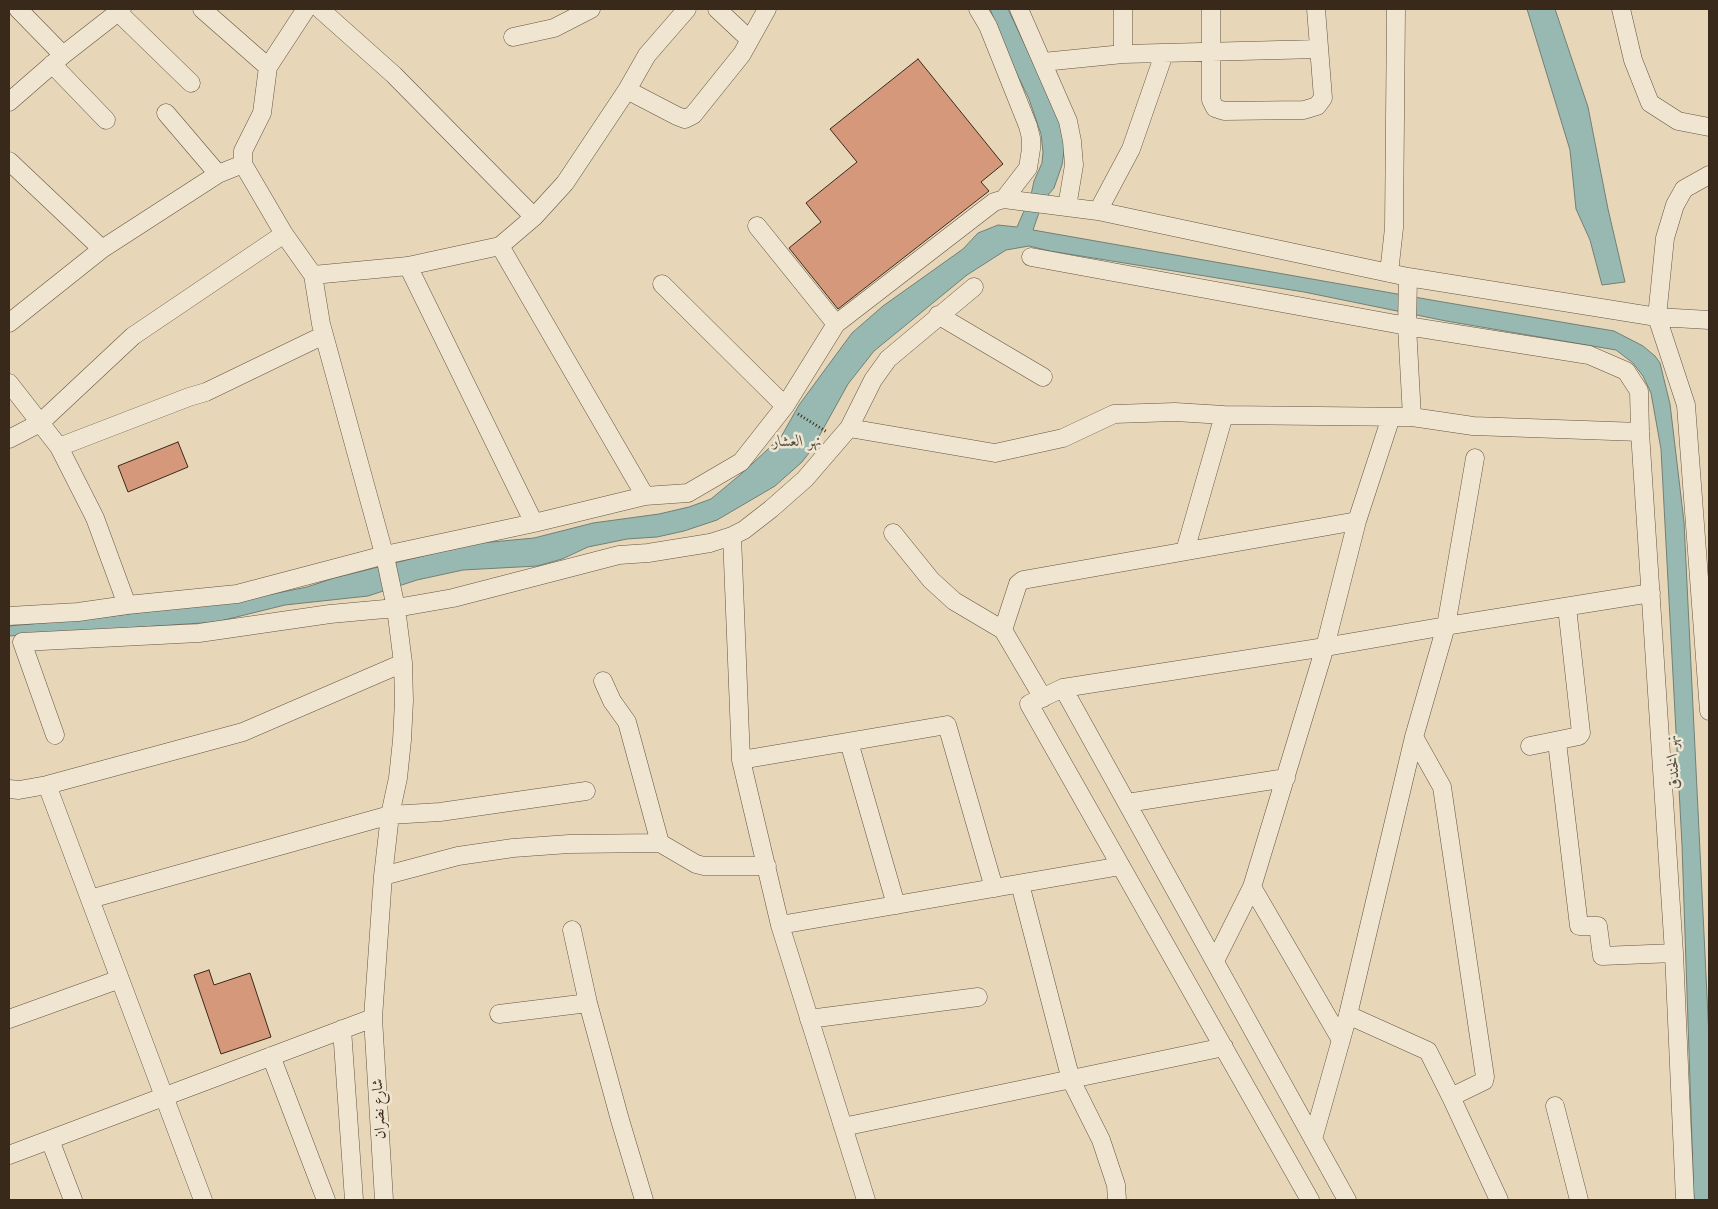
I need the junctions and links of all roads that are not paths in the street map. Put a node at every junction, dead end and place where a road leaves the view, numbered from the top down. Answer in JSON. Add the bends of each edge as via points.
{"nodes":[{"id":1,"x":18,"y":9,"type":"edge"},
{"id":2,"x":202,"y":9,"type":"edge"},
{"id":3,"x":306,"y":9,"type":"edge"},
{"id":4,"x":320,"y":9,"type":"edge"},
{"id":5,"x":591,"y":9,"type":"edge"},
{"id":6,"x":687,"y":9,"type":"edge"},
{"id":7,"x":717,"y":9,"type":"edge"},
{"id":8,"x":767,"y":9,"type":"edge"},
{"id":9,"x":978,"y":9,"type":"edge"},
{"id":10,"x":1019,"y":9,"type":"edge"},
{"id":11,"x":1123,"y":9,"type":"edge"},
{"id":12,"x":1211,"y":9,"type":"edge"},
{"id":13,"x":1316,"y":9,"type":"edge"},
{"id":14,"x":1396,"y":9,"type":"edge"},
{"id":15,"x":1621,"y":9,"type":"edge"},
{"id":16,"x":120,"y":10,"type":"edge"},
{"id":17,"x":513,"y":37,"type":"dead end"},
{"id":18,"x":749,"y":39,"type":"junction"},
{"id":19,"x":1319,"y":49,"type":"junction"},
{"id":20,"x":1211,"y":52,"type":"junction"},
{"id":21,"x":1123,"y":54,"type":"junction"},
{"id":22,"x":1164,"y":54,"type":"junction"},
{"id":23,"x":57,"y":59,"type":"junction"},
{"id":24,"x":1043,"y":62,"type":"junction"},
{"id":25,"x":268,"y":67,"type":"junction"},
{"id":26,"x":191,"y":84,"type":"dead end"},
{"id":27,"x":626,"y":90,"type":"junction"},
{"id":28,"x":9,"y":102,"type":"edge"},
{"id":29,"x":166,"y":113,"type":"dead end"},
{"id":30,"x":106,"y":120,"type":"dead end"},
{"id":31,"x":1709,"y":127,"type":"edge"},
{"id":32,"x":9,"y":161,"type":"edge"},
{"id":33,"x":243,"y":164,"type":"junction"},
{"id":34,"x":218,"y":174,"type":"junction"},
{"id":35,"x":1709,"y":175,"type":"edge"},
{"id":36,"x":1011,"y":200,"type":"junction"},
{"id":37,"x":1067,"y":207,"type":"junction"},
{"id":38,"x":1098,"y":211,"type":"junction"},
{"id":39,"x":534,"y":217,"type":"junction"},
{"id":40,"x":757,"y":226,"type":"dead end"},
{"id":41,"x":284,"y":234,"type":"junction"},
{"id":42,"x":500,"y":246,"type":"junction"},
{"id":43,"x":102,"y":249,"type":"junction"},
{"id":44,"x":1031,"y":257,"type":"dead end"},
{"id":45,"x":408,"y":266,"type":"junction"},
{"id":46,"x":1389,"y":274,"type":"junction"},
{"id":47,"x":313,"y":275,"type":"junction"},
{"id":48,"x":1407,"y":281,"type":"junction"},
{"id":49,"x":662,"y":284,"type":"dead end"},
{"id":50,"x":974,"y":287,"type":"dead end"},
{"id":51,"x":938,"y":315,"type":"junction"},
{"id":52,"x":1657,"y":317,"type":"junction"},
{"id":53,"x":1709,"y":320,"type":"edge"},
{"id":54,"x":9,"y":323,"type":"edge"},
{"id":55,"x":1407,"y":323,"type":"junction"},
{"id":56,"x":836,"y":324,"type":"junction"},
{"id":57,"x":324,"y":335,"type":"junction"},
{"id":58,"x":1043,"y":377,"type":"dead end"},
{"id":59,"x":9,"y":383,"type":"edge"},
{"id":60,"x":788,"y":408,"type":"junction"},
{"id":61,"x":1224,"y":415,"type":"junction"},
{"id":62,"x":1391,"y":417,"type":"junction"},
{"id":63,"x":1412,"y":418,"type":"junction"},
{"id":64,"x":40,"y":423,"type":"junction"},
{"id":65,"x":849,"y":428,"type":"junction"},
{"id":66,"x":1640,"y":432,"type":"junction"},
{"id":67,"x":9,"y":439,"type":"edge"},
{"id":68,"x":59,"y":447,"type":"junction"},
{"id":69,"x":1475,"y":458,"type":"dead end"},
{"id":70,"x":645,"y":496,"type":"junction"},
{"id":71,"x":1357,"y":521,"type":"junction"},
{"id":72,"x":534,"y":523,"type":"junction"},
{"id":73,"x":894,"y":533,"type":"dead end"},
{"id":74,"x":732,"y":536,"type":"junction"},
{"id":75,"x":1185,"y":551,"type":"junction"},
{"id":76,"x":386,"y":558,"type":"junction"},
{"id":77,"x":1650,"y":593,"type":"junction"},
{"id":78,"x":126,"y":605,"type":"junction"},
{"id":79,"x":395,"y":605,"type":"junction"},
{"id":80,"x":1567,"y":606,"type":"junction"},
{"id":81,"x":1706,"y":611,"type":"edge"},
{"id":82,"x":9,"y":616,"type":"edge"},
{"id":83,"x":1446,"y":626,"type":"junction"},
{"id":84,"x":1003,"y":630,"type":"junction"},
{"id":85,"x":1325,"y":647,"type":"junction"},
{"id":86,"x":403,"y":663,"type":"junction"},
{"id":87,"x":603,"y":681,"type":"dead end"},
{"id":88,"x":1063,"y":688,"type":"junction"},
{"id":89,"x":1036,"y":701,"type":"junction"},
{"id":90,"x":1709,"y":711,"type":"edge"},
{"id":91,"x":55,"y":735,"type":"dead end"},
{"id":92,"x":1414,"y":737,"type":"junction"},
{"id":93,"x":849,"y":742,"type":"junction"},
{"id":94,"x":1557,"y":742,"type":"junction"},
{"id":95,"x":1530,"y":746,"type":"dead end"},
{"id":96,"x":741,"y":760,"type":"junction"},
{"id":97,"x":1286,"y":778,"type":"junction"},
{"id":98,"x":47,"y":785,"type":"junction"},
{"id":99,"x":9,"y":788,"type":"edge"},
{"id":100,"x":586,"y":791,"type":"dead end"},
{"id":101,"x":1127,"y":803,"type":"junction"},
{"id":102,"x":390,"y":815,"type":"junction"},
{"id":103,"x":660,"y":843,"type":"junction"},
{"id":104,"x":767,"y":866,"type":"junction"},
{"id":105,"x":1121,"y":866,"type":"junction"},
{"id":106,"x":383,"y":876,"type":"junction"},
{"id":107,"x":1020,"y":884,"type":"junction"},
{"id":108,"x":994,"y":888,"type":"junction"},
{"id":109,"x":1252,"y":888,"type":"junction"},
{"id":110,"x":90,"y":899,"type":"junction"},
{"id":111,"x":896,"y":905,"type":"junction"},
{"id":112,"x":780,"y":925,"type":"junction"},
{"id":113,"x":572,"y":930,"type":"dead end"},
{"id":114,"x":1674,"y":952,"type":"junction"},
{"id":115,"x":1214,"y":961,"type":"junction"},
{"id":116,"x":120,"y":979,"type":"junction"},
{"id":117,"x":978,"y":997,"type":"dead end"},
{"id":118,"x":588,"y":1003,"type":"junction"},
{"id":119,"x":499,"y":1014,"type":"dead end"},
{"id":120,"x":1348,"y":1015,"type":"junction"},
{"id":121,"x":373,"y":1018,"type":"junction"},
{"id":122,"x":9,"y":1019,"type":"edge"},
{"id":123,"x":809,"y":1019,"type":"junction"},
{"id":124,"x":342,"y":1029,"type":"junction"},
{"id":125,"x":1341,"y":1040,"type":"junction"},
{"id":126,"x":1224,"y":1048,"type":"junction"},
{"id":127,"x":271,"y":1056,"type":"junction"},
{"id":128,"x":1071,"y":1080,"type":"junction"},
{"id":129,"x":164,"y":1097,"type":"junction"},
{"id":130,"x":1452,"y":1097,"type":"junction"},
{"id":131,"x":1555,"y":1106,"type":"dead end"},
{"id":132,"x":843,"y":1127,"type":"junction"},
{"id":133,"x":1313,"y":1139,"type":"junction"},
{"id":134,"x":50,"y":1140,"type":"junction"},
{"id":135,"x":9,"y":1155,"type":"edge"},
{"id":136,"x":73,"y":1200,"type":"edge"},
{"id":137,"x":202,"y":1200,"type":"edge"},
{"id":138,"x":326,"y":1200,"type":"edge"},
{"id":139,"x":354,"y":1200,"type":"edge"},
{"id":140,"x":384,"y":1200,"type":"edge"},
{"id":141,"x":644,"y":1200,"type":"edge"},
{"id":142,"x":866,"y":1200,"type":"edge"},
{"id":143,"x":1117,"y":1200,"type":"edge"},
{"id":144,"x":1310,"y":1200,"type":"edge"},
{"id":145,"x":1347,"y":1200,"type":"edge"},
{"id":146,"x":1499,"y":1200,"type":"edge"},
{"id":147,"x":1579,"y":1200,"type":"edge"},
{"id":148,"x":1685,"y":1200,"type":"edge"}],
"edges":[{"from":1,"to":23,"type":"street"},
{"from":2,"to":25,"type":"street"},
{"from":3,"to":25,"type":"street"},
{"from":4,"to":39,"type":"street","via":[[394,75]]},
{"from":5,"to":17,"type":"street","via":[[554,28]]},
{"from":6,"to":27,"type":"street","via":[[647,55]]},
{"from":7,"to":18,"type":"street"},
{"from":8,"to":18,"type":"street"},
{"from":9,"to":36,"type":"street","via":[[988,26],[1031,138],[1028,168]]},
{"from":10,"to":24,"type":"street"},
{"from":11,"to":21,"type":"street"},
{"from":12,"to":20,"type":"street"},
{"from":13,"to":19,"type":"street"},
{"from":14,"to":46,"type":"street","via":[[1394,228]]},
{"from":15,"to":31,"type":"street","via":[[1633,60],[1650,104],[1678,121]]},
{"from":16,"to":23,"type":"street"},
{"from":16,"to":26,"type":"street"},
{"from":18,"to":27,"type":"street","via":[[742,54],[693,115],[685,119]]},
{"from":19,"to":20,"type":"street"},
{"from":19,"to":20,"type":"street","via":[[1323,98],[1317,106],[1304,110],[1224,111],[1215,108],[1211,100]]},
{"from":20,"to":22,"type":"street"},
{"from":21,"to":22,"type":"street"},
{"from":21,"to":24,"type":"street"},
{"from":22,"to":38,"type":"street","via":[[1131,149]]},
{"from":23,"to":28,"type":"street"},
{"from":23,"to":30,"type":"street"},
{"from":24,"to":37,"type":"street","via":[[1068,120],[1072,141],[1074,165]]},
{"from":25,"to":33,"type":"street","via":[[262,113],[243,151]]},
{"from":27,"to":39,"type":"street","via":[[565,183]]},
{"from":29,"to":34,"type":"street"},
{"from":32,"to":43,"type":"street"},
{"from":33,"to":34,"type":"street"},
{"from":33,"to":41,"type":"street"},
{"from":34,"to":43,"type":"street"},
{"from":35,"to":52,"type":"street","via":[[1684,189],[1675,205],[1665,238]]},
{"from":36,"to":37,"type":"street"},
{"from":36,"to":56,"type":"street","via":[[994,202]]},
{"from":37,"to":38,"type":"street"},
{"from":38,"to":46,"type":"street"},
{"from":39,"to":42,"type":"street"},
{"from":40,"to":56,"type":"street"},
{"from":41,"to":47,"type":"street"},
{"from":41,"to":64,"type":"street","via":[[133,336]]},
{"from":42,"to":45,"type":"street"},
{"from":42,"to":70,"type":"street"},
{"from":43,"to":54,"type":"street"},
{"from":44,"to":55,"type":"street"},
{"from":45,"to":47,"type":"street"},
{"from":45,"to":72,"type":"street"},
{"from":46,"to":48,"type":"street"},
{"from":47,"to":57,"type":"street","name":"شارع نضران"},
{"from":48,"to":52,"type":"street"},
{"from":48,"to":55,"type":"street"},
{"from":49,"to":60,"type":"street"},
{"from":50,"to":51,"type":"street"},
{"from":51,"to":58,"type":"street"},
{"from":51,"to":65,"type":"street","via":[[888,358]]},
{"from":52,"to":53,"type":"street"},
{"from":52,"to":81,"type":"street","via":[[1686,405]]},
{"from":55,"to":63,"type":"street"},
{"from":55,"to":66,"type":"street","via":[[1589,355],[1626,371],[1639,391]]},
{"from":56,"to":60,"type":"street"},
{"from":57,"to":68,"type":"street","via":[[206,392]]},
{"from":57,"to":76,"type":"street","name":"شارع نضران"},
{"from":59,"to":64,"type":"street"},
{"from":60,"to":70,"type":"street","via":[[742,462],[688,493]]},
{"from":61,"to":62,"type":"street"},
{"from":61,"to":65,"type":"street","via":[[1175,412],[1114,414],[1063,438],[994,453]]},
{"from":61,"to":75,"type":"street"},
{"from":62,"to":63,"type":"street"},
{"from":62,"to":71,"type":"street"},
{"from":63,"to":66,"type":"street","via":[[1473,426]]},
{"from":64,"to":67,"type":"street"},
{"from":64,"to":68,"type":"street"},
{"from":65,"to":74,"type":"street","via":[[805,479],[771,509]]},
{"from":66,"to":77,"type":"street"},
{"from":68,"to":78,"type":"street","via":[[95,518]]},
{"from":69,"to":83,"type":"street"},
{"from":70,"to":72,"type":"street"},
{"from":71,"to":75,"type":"street"},
{"from":71,"to":85,"type":"street"},
{"from":72,"to":76,"type":"street"},
{"from":73,"to":84,"type":"street","via":[[931,580],[954,600]]},
{"from":74,"to":79,"type":"street","via":[[710,543],[619,555],[453,598]]},
{"from":74,"to":96,"type":"street"},
{"from":75,"to":84,"type":"street","via":[[1023,580],[1018,584]]},
{"from":76,"to":78,"type":"street","via":[[237,594]]},
{"from":76,"to":79,"type":"street","name":"شارع نضران"},
{"from":77,"to":80,"type":"street"},
{"from":77,"to":114,"type":"street"},
{"from":78,"to":82,"type":"street"},
{"from":79,"to":86,"type":"street","name":"شارع نضران"},
{"from":79,"to":91,"type":"street","via":[[199,633],[22,642]]},
{"from":80,"to":83,"type":"street"},
{"from":80,"to":94,"type":"street","via":[[1581,733]]},
{"from":81,"to":90,"type":"street"},
{"from":83,"to":85,"type":"street"},
{"from":83,"to":92,"type":"street"},
{"from":84,"to":89,"type":"street"},
{"from":85,"to":88,"type":"street"},
{"from":85,"to":97,"type":"street"},
{"from":86,"to":98,"type":"street","via":[[243,732]]},
{"from":86,"to":102,"type":"street","name":"شارع نضران","via":[[402,740]]},
{"from":87,"to":103,"type":"street","via":[[627,722]]},
{"from":88,"to":89,"type":"street"},
{"from":88,"to":101,"type":"street"},
{"from":89,"to":105,"type":"street"},
{"from":92,"to":120,"type":"street"},
{"from":92,"to":130,"type":"street","via":[[1442,787],[1486,1077]]},
{"from":93,"to":96,"type":"street"},
{"from":93,"to":108,"type":"street","via":[[947,726]]},
{"from":93,"to":111,"type":"street"},
{"from":94,"to":95,"type":"street"},
{"from":94,"to":114,"type":"street","via":[[1579,926],[1598,926],[1602,956]]},
{"from":96,"to":104,"type":"street"},
{"from":97,"to":101,"type":"street"},
{"from":97,"to":109,"type":"street"},
{"from":98,"to":99,"type":"street","via":[[19,790]]},
{"from":98,"to":110,"type":"street"},
{"from":100,"to":102,"type":"street","via":[[440,812]]},
{"from":101,"to":115,"type":"street"},
{"from":102,"to":106,"type":"street","name":"شارع نضران"},
{"from":102,"to":110,"type":"street"},
{"from":103,"to":104,"type":"street","via":[[704,866]]},
{"from":103,"to":106,"type":"street","via":[[513,848],[458,856]]},
{"from":104,"to":112,"type":"street"},
{"from":105,"to":107,"type":"street"},
{"from":105,"to":126,"type":"street"},
{"from":106,"to":121,"type":"street","name":"شارع نضران"},
{"from":107,"to":108,"type":"street"},
{"from":107,"to":128,"type":"street"},
{"from":108,"to":111,"type":"street"},
{"from":109,"to":115,"type":"street"},
{"from":109,"to":125,"type":"street"},
{"from":110,"to":116,"type":"street"},
{"from":111,"to":112,"type":"street"},
{"from":112,"to":123,"type":"street"},
{"from":113,"to":118,"type":"street"},
{"from":114,"to":148,"type":"street"},
{"from":115,"to":133,"type":"street"},
{"from":116,"to":122,"type":"street"},
{"from":116,"to":129,"type":"street"},
{"from":117,"to":123,"type":"street"},
{"from":118,"to":119,"type":"street"},
{"from":118,"to":141,"type":"street"},
{"from":120,"to":125,"type":"street"},
{"from":120,"to":130,"type":"street","via":[[1426,1049]]},
{"from":121,"to":124,"type":"street"},
{"from":121,"to":140,"type":"street","name":"شارع نضران"},
{"from":123,"to":132,"type":"street"},
{"from":124,"to":127,"type":"street"},
{"from":124,"to":139,"type":"street","name":"شارع نضران"},
{"from":125,"to":133,"type":"street"},
{"from":126,"to":128,"type":"street"},
{"from":126,"to":144,"type":"street"},
{"from":127,"to":129,"type":"street"},
{"from":127,"to":138,"type":"street"},
{"from":128,"to":132,"type":"street"},
{"from":128,"to":143,"type":"street","via":[[1101,1140],[1116,1185]]},
{"from":129,"to":134,"type":"street"},
{"from":129,"to":137,"type":"street"},
{"from":130,"to":146,"type":"street"},
{"from":131,"to":147,"type":"street"},
{"from":132,"to":142,"type":"street"},
{"from":133,"to":145,"type":"street"},
{"from":134,"to":135,"type":"street"},
{"from":134,"to":136,"type":"street"}]}
